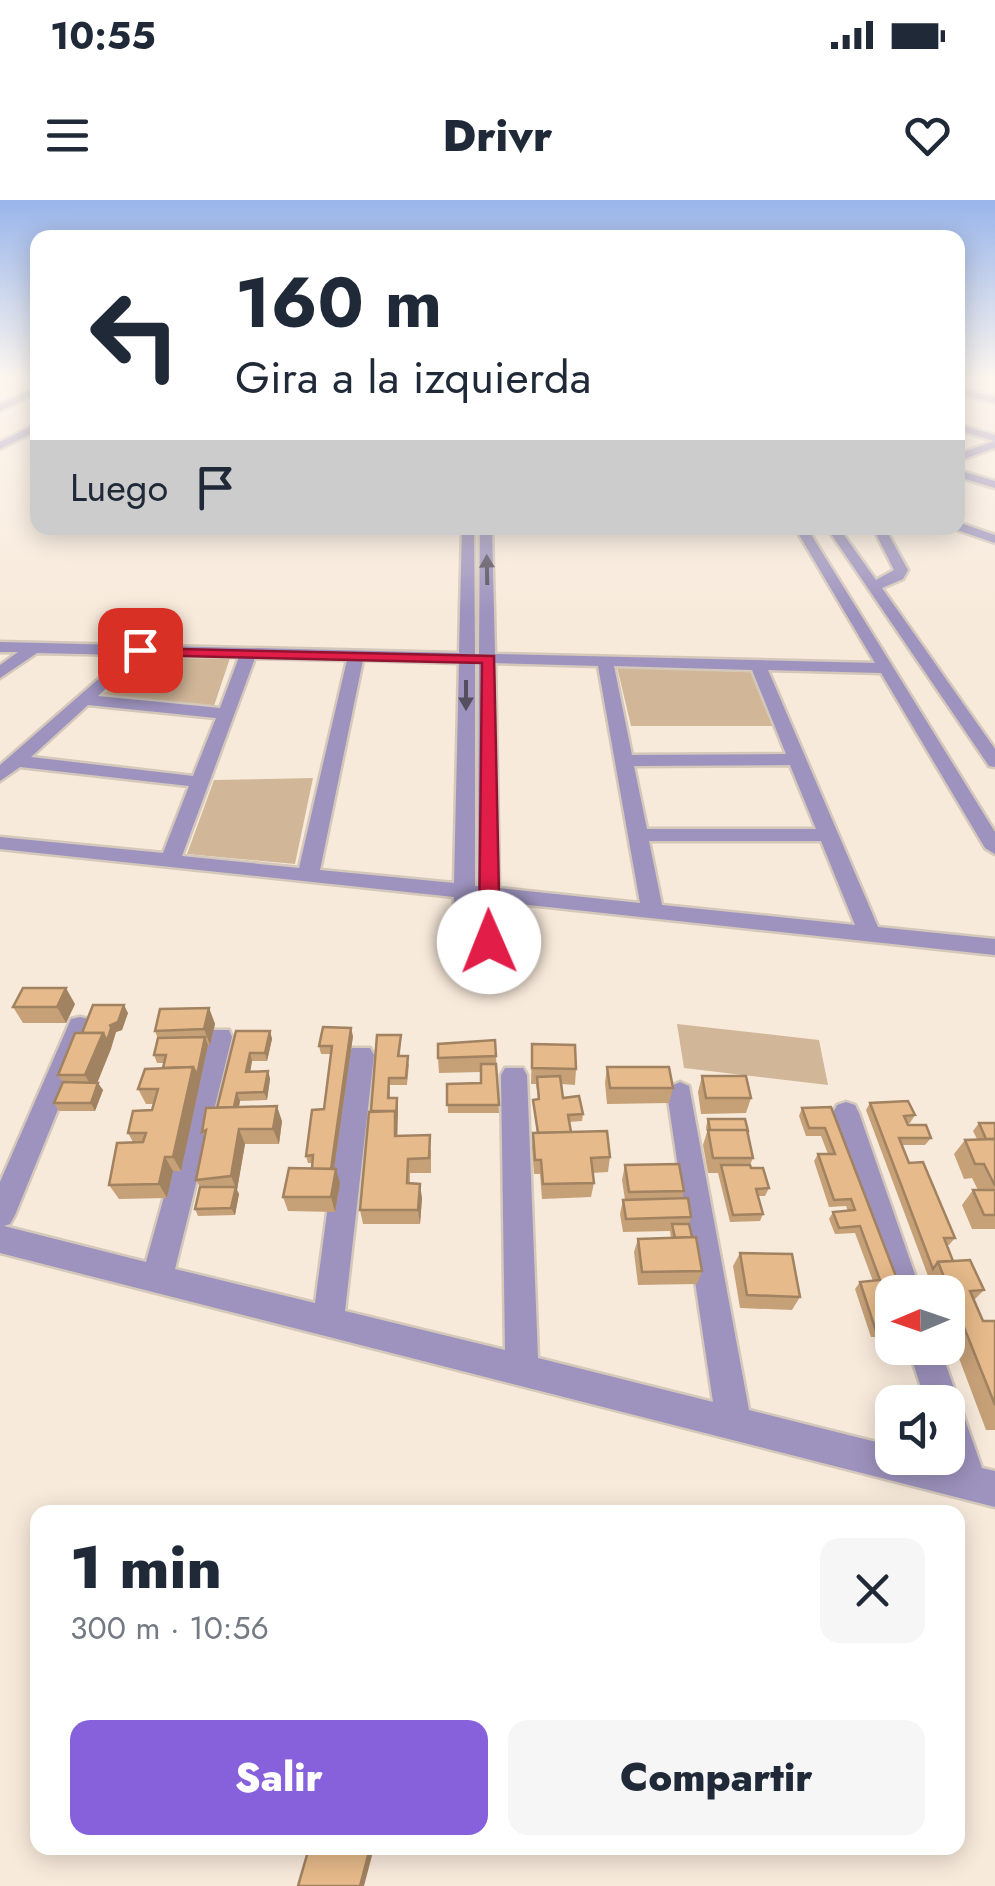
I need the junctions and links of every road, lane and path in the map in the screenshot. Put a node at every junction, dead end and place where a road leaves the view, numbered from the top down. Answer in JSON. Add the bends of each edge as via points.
{"nodes":[{"id":1,"x":965,"y":475,"type":"edge"},
{"id":2,"x":995,"y":484,"type":"edge"},
{"id":3,"x":965,"y":528,"type":"edge"},
{"id":4,"x":467,"y":535,"type":"edge"},
{"id":5,"x":486,"y":535,"type":"edge"},
{"id":6,"x":806,"y":535,"type":"edge"},
{"id":7,"x":838,"y":535,"type":"edge"},
{"id":8,"x":881,"y":535,"type":"edge"},
{"id":9,"x":995,"y":539,"type":"edge"},
{"id":10,"x":875,"y":586,"type":"junction"},
{"id":11,"x":460,"y":612,"type":"junction"},
{"id":12,"x":488,"y":613,"type":"junction"},
{"id":13,"x":0,"y":647,"type":"edge"},
{"id":14,"x":32,"y":648,"type":"junction"},
{"id":15,"x":140,"y":650,"type":"junction"},
{"id":16,"x":248,"y":653,"type":"junction"},
{"id":17,"x":356,"y":656,"type":"junction"},
{"id":18,"x":466,"y":659,"type":"junction"},
{"id":19,"x":489,"y":659,"type":"junction"},
{"id":20,"x":605,"y":661,"type":"junction"},
{"id":21,"x":758,"y":664,"type":"junction"},
{"id":22,"x":884,"y":668,"type":"junction"},
{"id":23,"x":0,"y":673,"type":"edge"},
{"id":24,"x":82,"y":700,"type":"junction"},
{"id":25,"x":226,"y":714,"type":"junction"},
{"id":26,"x":797,"y":758,"type":"junction"},
{"id":27,"x":16,"y":761,"type":"junction"},
{"id":28,"x":625,"y":761,"type":"junction"},
{"id":29,"x":995,"y":762,"type":"edge"},
{"id":30,"x":0,"y":775,"type":"edge"},
{"id":31,"x":200,"y":782,"type":"junction"},
{"id":32,"x":640,"y":835,"type":"junction"},
{"id":33,"x":830,"y":835,"type":"junction"},
{"id":34,"x":0,"y":842,"type":"edge"},
{"id":35,"x":995,"y":848,"type":"edge"},
{"id":36,"x":170,"y":860,"type":"junction"},
{"id":37,"x":308,"y":876,"type":"junction"},
{"id":38,"x":464,"y":893,"type":"junction"},
{"id":39,"x":488,"y":896,"type":"junction"},
{"id":40,"x":653,"y":913,"type":"junction"},
{"id":41,"x":870,"y":935,"type":"junction"},
{"id":42,"x":464,"y":940,"type":"dead end"},
{"id":43,"x":489,"y":942,"type":"dead end"},
{"id":44,"x":995,"y":947,"type":"edge"},
{"id":45,"x":80,"y":1026,"type":"edge"},
{"id":46,"x":220,"y":1037,"type":"dead end"},
{"id":47,"x":361,"y":1055,"type":"dead end"},
{"id":48,"x":514,"y":1074,"type":"dead end"},
{"id":49,"x":680,"y":1093,"type":"dead end"},
{"id":50,"x":846,"y":1112,"type":"dead end"},
{"id":51,"x":0,"y":1215,"type":"edge"},
{"id":52,"x":0,"y":1239,"type":"edge"},
{"id":53,"x":900,"y":1275,"type":"edge"},
{"id":54,"x":157,"y":1280,"type":"junction"},
{"id":55,"x":328,"y":1322,"type":"junction"},
{"id":56,"x":522,"y":1371,"type":"junction"},
{"id":57,"x":734,"y":1425,"type":"junction"},
{"id":58,"x":965,"y":1451,"type":"edge"},
{"id":59,"x":982,"y":1486,"type":"edge"}],
"edges":[{"from":1,"to":2,"type":"street"},
{"from":3,"to":9,"type":"street"},
{"from":4,"to":11,"type":"street"},
{"from":12,"to":5,"type":"street","one_way":true},
{"from":6,"to":22,"type":"street"},
{"from":7,"to":10,"type":"street"},
{"from":8,"to":10,"type":"street","via":[[901,570]]},
{"from":10,"to":29,"type":"street"},
{"from":11,"to":12,"type":"street"},
{"from":11,"to":18,"type":"street"},
{"from":12,"to":19,"type":"street"},
{"from":13,"to":14,"type":"street"},
{"from":14,"to":15,"type":"street"},
{"from":14,"to":23,"type":"street"},
{"from":15,"to":16,"type":"street"},
{"from":15,"to":24,"type":"street"},
{"from":16,"to":17,"type":"street"},
{"from":16,"to":25,"type":"street"},
{"from":17,"to":18,"type":"street"},
{"from":17,"to":37,"type":"street"},
{"from":18,"to":19,"type":"street"},
{"from":18,"to":38,"type":"street","one_way":true},
{"from":19,"to":20,"type":"street"},
{"from":19,"to":39,"type":"street"},
{"from":20,"to":21,"type":"street"},
{"from":20,"to":28,"type":"street"},
{"from":21,"to":22,"type":"street"},
{"from":21,"to":26,"type":"street"},
{"from":22,"to":35,"type":"street"},
{"from":24,"to":25,"type":"street"},
{"from":24,"to":27,"type":"street"},
{"from":25,"to":31,"type":"street"},
{"from":26,"to":28,"type":"street"},
{"from":26,"to":33,"type":"street"},
{"from":27,"to":30,"type":"street"},
{"from":27,"to":31,"type":"street"},
{"from":28,"to":32,"type":"street"},
{"from":31,"to":36,"type":"street"},
{"from":32,"to":33,"type":"street"},
{"from":32,"to":40,"type":"street"},
{"from":33,"to":41,"type":"street"},
{"from":34,"to":36,"type":"street"},
{"from":36,"to":37,"type":"street"},
{"from":37,"to":38,"type":"street"},
{"from":38,"to":39,"type":"street"},
{"from":38,"to":42,"type":"street"},
{"from":39,"to":40,"type":"street"},
{"from":39,"to":43,"type":"street"},
{"from":40,"to":41,"type":"street"},
{"from":41,"to":44,"type":"street"},
{"from":45,"to":51,"type":"street"},
{"from":46,"to":54,"type":"street"},
{"from":47,"to":55,"type":"street"},
{"from":48,"to":56,"type":"street"},
{"from":49,"to":57,"type":"street"},
{"from":50,"to":53,"type":"street"},
{"from":52,"to":54,"type":"street"},
{"from":54,"to":55,"type":"street"},
{"from":55,"to":56,"type":"street"},
{"from":56,"to":57,"type":"street"},
{"from":57,"to":59,"type":"street"},
{"from":58,"to":59,"type":"street"}]}
